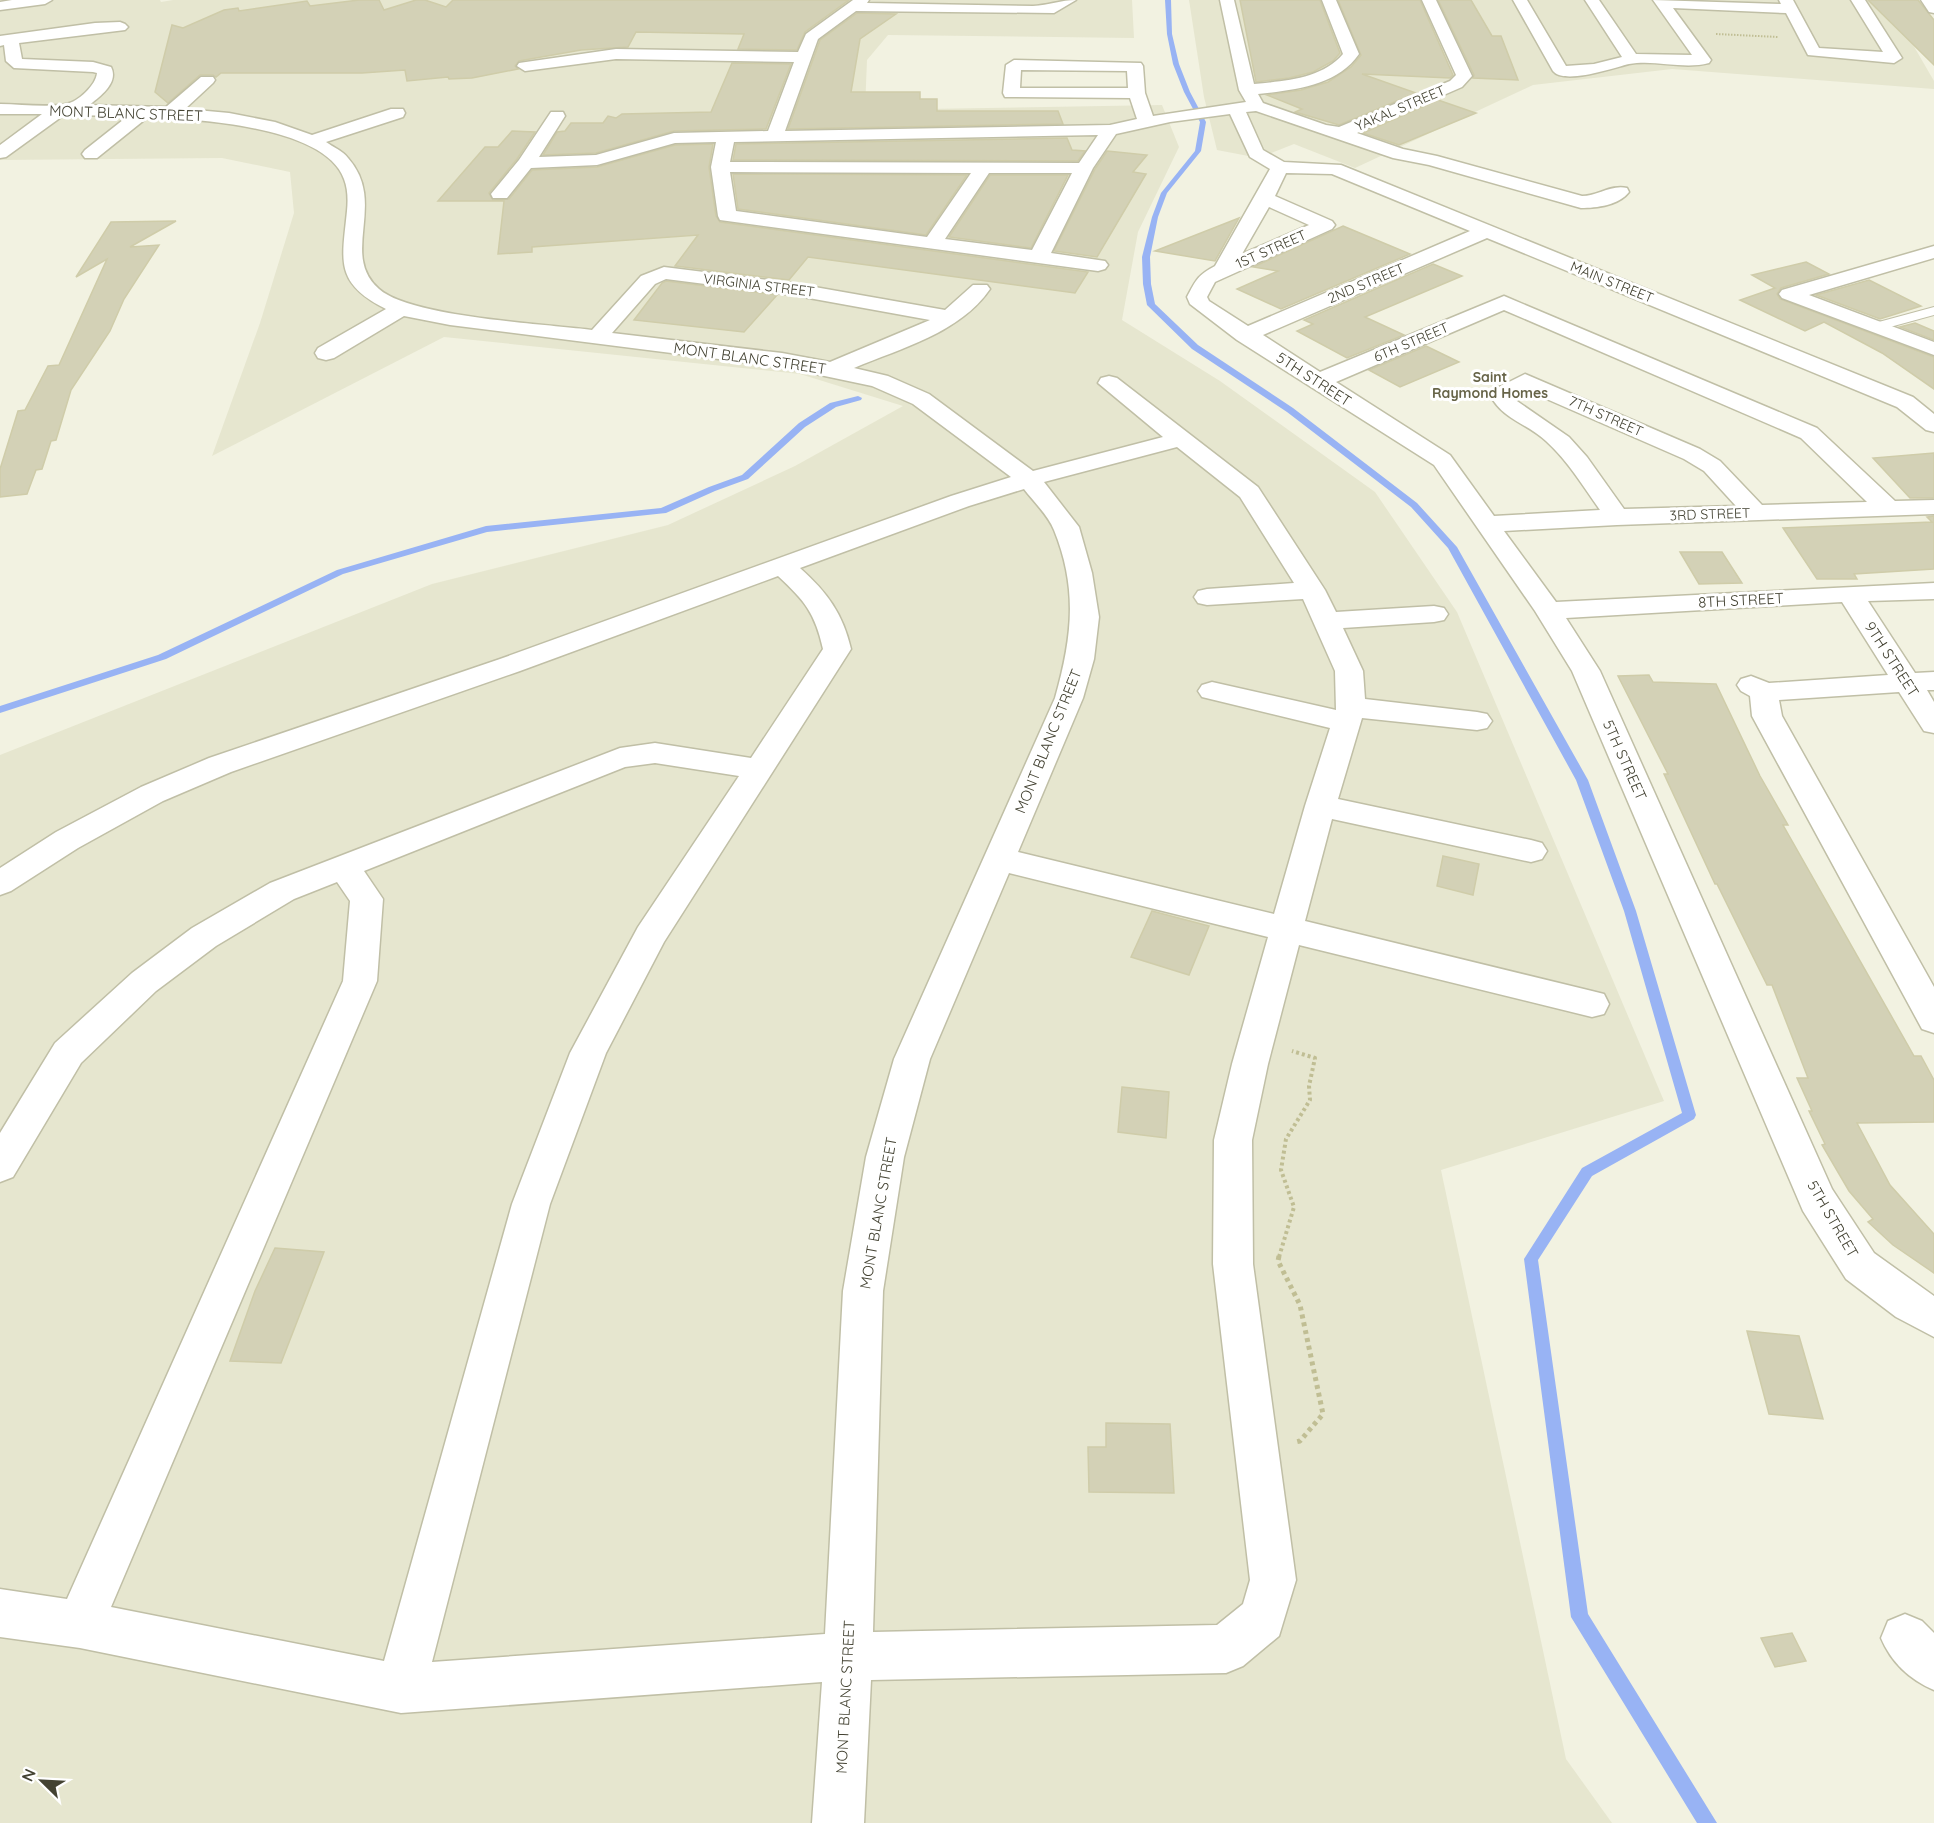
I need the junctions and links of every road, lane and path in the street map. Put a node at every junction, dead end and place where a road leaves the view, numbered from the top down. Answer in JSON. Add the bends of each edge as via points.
{"nodes":[{"id":1,"x":45,"y":0,"type":"edge"},
{"id":2,"x":1069,"y":0,"type":"edge"},
{"id":3,"x":1227,"y":0,"type":"edge"},
{"id":4,"x":1329,"y":0,"type":"edge"},
{"id":5,"x":1429,"y":0,"type":"edge"},
{"id":6,"x":1520,"y":0,"type":"edge"},
{"id":7,"x":1592,"y":0,"type":"edge"},
{"id":8,"x":1858,"y":0,"type":"edge"},
{"id":9,"x":1661,"y":1,"type":"edge"},
{"id":10,"x":857,"y":3,"type":"edge"},
{"id":11,"x":966,"y":5,"type":"edge"},
{"id":12,"x":1789,"y":5,"type":"edge"},
{"id":13,"x":0,"y":6,"type":"edge"},
{"id":14,"x":120,"y":27,"type":"dead end"},
{"id":15,"x":1683,"y":32,"type":"junction"},
{"id":16,"x":1806,"y":39,"type":"junction"},
{"id":17,"x":6,"y":40,"type":"edge"},
{"id":18,"x":805,"y":57,"type":"junction"},
{"id":19,"x":1631,"y":59,"type":"junction"},
{"id":20,"x":525,"y":66,"type":"dead end"},
{"id":21,"x":207,"y":80,"type":"dead end"},
{"id":22,"x":1248,"y":90,"type":"junction"},
{"id":23,"x":1137,"y":93,"type":"junction"},
{"id":24,"x":1257,"y":106,"type":"junction"},
{"id":25,"x":0,"y":109,"type":"edge"},
{"id":26,"x":1236,"y":109,"type":"junction"},
{"id":27,"x":64,"y":110,"type":"junction"},
{"id":28,"x":157,"y":112,"type":"junction"},
{"id":29,"x":397,"y":113,"type":"dead end"},
{"id":30,"x":557,"y":116,"type":"dead end"},
{"id":31,"x":1146,"y":122,"type":"junction"},
{"id":32,"x":1110,"y":130,"type":"junction"},
{"id":33,"x":1339,"y":132,"type":"junction"},
{"id":34,"x":775,"y":135,"type":"junction"},
{"id":35,"x":726,"y":136,"type":"junction"},
{"id":36,"x":315,"y":140,"type":"junction"},
{"id":37,"x":0,"y":153,"type":"edge"},
{"id":38,"x":91,"y":154,"type":"dead end"},
{"id":39,"x":526,"y":163,"type":"junction"},
{"id":40,"x":1280,"y":166,"type":"junction"},
{"id":41,"x":720,"y":167,"type":"junction"},
{"id":42,"x":984,"y":168,"type":"junction"},
{"id":43,"x":1084,"y":168,"type":"junction"},
{"id":44,"x":1620,"y":192,"type":"dead end"},
{"id":45,"x":501,"y":194,"type":"dead end"},
{"id":46,"x":1265,"y":198,"type":"junction"},
{"id":47,"x":1486,"y":231,"type":"junction"},
{"id":48,"x":932,"y":243,"type":"junction"},
{"id":49,"x":1934,"y":252,"type":"edge"},
{"id":50,"x":1038,"y":258,"type":"junction"},
{"id":51,"x":1098,"y":265,"type":"dead end"},
{"id":52,"x":1223,"y":270,"type":"junction"},
{"id":53,"x":980,"y":289,"type":"dead end"},
{"id":54,"x":1197,"y":297,"type":"joint"},
{"id":55,"x":401,"y":309,"type":"junction"},
{"id":56,"x":1934,"y":311,"type":"edge"},
{"id":57,"x":948,"y":317,"type":"junction"},
{"id":58,"x":1879,"y":326,"type":"junction"},
{"id":59,"x":1245,"y":335,"type":"junction"},
{"id":60,"x":596,"y":338,"type":"junction"},
{"id":61,"x":1934,"y":349,"type":"edge"},
{"id":62,"x":326,"y":353,"type":"dead end"},
{"id":63,"x":832,"y":369,"type":"junction"},
{"id":64,"x":1318,"y":381,"type":"junction"},
{"id":65,"x":1109,"y":383,"type":"dead end"},
{"id":66,"x":1934,"y":425,"type":"edge"},
{"id":67,"x":1181,"y":439,"type":"junction"},
{"id":68,"x":1029,"y":479,"type":"junction"},
{"id":69,"x":1934,"y":507,"type":"edge"},
{"id":70,"x":1888,"y":508,"type":"junction"},
{"id":71,"x":1755,"y":512,"type":"junction"},
{"id":72,"x":1617,"y":517,"type":"junction"},
{"id":73,"x":1486,"y":524,"type":"junction"},
{"id":74,"x":783,"y":566,"type":"junction"},
{"id":75,"x":1312,"y":590,"type":"junction"},
{"id":76,"x":1934,"y":591,"type":"edge"},
{"id":77,"x":1850,"y":594,"type":"junction"},
{"id":78,"x":1207,"y":597,"type":"dead end"},
{"id":79,"x":1548,"y":611,"type":"junction"},
{"id":80,"x":1434,"y":614,"type":"dead end"},
{"id":81,"x":1326,"y":621,"type":"junction"},
{"id":82,"x":1905,"y":681,"type":"junction"},
{"id":83,"x":1934,"y":681,"type":"edge"},
{"id":84,"x":1212,"y":691,"type":"dead end"},
{"id":85,"x":1348,"y":714,"type":"junction"},
{"id":86,"x":1477,"y":721,"type":"dead end"},
{"id":87,"x":1934,"y":724,"type":"edge"},
{"id":88,"x":758,"y":769,"type":"junction"},
{"id":89,"x":1320,"y":806,"type":"junction"},
{"id":90,"x":1531,"y":851,"type":"dead end"},
{"id":91,"x":999,"y":859,"type":"junction"},
{"id":92,"x":342,"y":866,"type":"junction"},
{"id":93,"x":0,"y":883,"type":"edge"},
{"id":94,"x":1288,"y":929,"type":"junction"},
{"id":95,"x":1592,"y":1004,"type":"dead end"},
{"id":96,"x":1934,"y":1019,"type":"edge"},
{"id":97,"x":1257,"y":1039,"type":"junction"},
{"id":98,"x":0,"y":1166,"type":"edge"},
{"id":99,"x":1934,"y":1318,"type":"edge"},
{"id":100,"x":1256,"y":1448,"type":"junction"},
{"id":101,"x":0,"y":1613,"type":"edge"},
{"id":102,"x":80,"y":1624,"type":"junction"},
{"id":103,"x":848,"y":1656,"type":"junction"},
{"id":104,"x":402,"y":1689,"type":"junction"},
{"id":105,"x":838,"y":1823,"type":"edge"}],
"edges":[{"from":1,"to":13,"type":"street"},
{"from":2,"to":11,"type":"street","via":[[1054,9],[1042,10]]},
{"from":3,"to":22,"type":"street"},
{"from":4,"to":22,"type":"street","via":[[1351,54],[1347,61],[1312,79]]},
{"from":5,"to":33,"type":"street","name":"YAKAL STREET","via":[[1464,76],[1456,84]]},
{"from":6,"to":19,"type":"street","via":[[1561,71],[1595,69]]},
{"from":7,"to":19,"type":"street"},
{"from":8,"to":16,"type":"street","via":[[1894,58],[1814,52]]},
{"from":9,"to":12,"type":"street"},
{"from":9,"to":15,"type":"street"},
{"from":10,"to":11,"type":"street"},
{"from":10,"to":18,"type":"street","via":[[811,37]]},
{"from":12,"to":16,"type":"street"},
{"from":14,"to":17,"type":"street"},
{"from":15,"to":16,"type":"path"},
{"from":15,"to":19,"type":"street","via":[[1702,60]]},
{"from":17,"to":27,"type":"street","via":[[14,61],[20,65],[105,70],[102,84]]},
{"from":18,"to":20,"type":"street","via":[[616,54]]},
{"from":18,"to":34,"type":"street"},
{"from":21,"to":28,"type":"street"},
{"from":22,"to":24,"type":"street"},
{"from":23,"to":23,"type":"street","via":[[1011,93],[1014,65],[1135,66]]},
{"from":23,"to":31,"type":"street"},
{"from":24,"to":26,"type":"street"},
{"from":24,"to":33,"type":"street","name":"YAKAL STREET"},
{"from":25,"to":27,"type":"street","name":"MONT BLANC STREET"},
{"from":26,"to":31,"type":"street"},
{"from":26,"to":40,"type":"street","via":[[1256,153]]},
{"from":27,"to":28,"type":"street","name":"MONT BLANC STREET"},
{"from":27,"to":37,"type":"street"},
{"from":28,"to":36,"type":"street","name":"MONT BLANC STREET","via":[[279,127]]},
{"from":28,"to":38,"type":"street"},
{"from":29,"to":36,"type":"street"},
{"from":30,"to":39,"type":"street"},
{"from":31,"to":32,"type":"street"},
{"from":32,"to":34,"type":"street"},
{"from":32,"to":43,"type":"street"},
{"from":33,"to":44,"type":"street","via":[[1400,154],[1581,202],[1597,202]]},
{"from":34,"to":35,"type":"street"},
{"from":35,"to":39,"type":"street","via":[[674,138],[597,160]]},
{"from":35,"to":41,"type":"street"},
{"from":36,"to":55,"type":"street","name":"MONT BLANC STREET","via":[[342,161],[356,187],[351,262],[355,276],[369,291]]},
{"from":39,"to":45,"type":"street"},
{"from":40,"to":46,"type":"street","name":"1ST STREET"},
{"from":40,"to":47,"type":"street","name":"MAIN STREET","via":[[1335,169]]},
{"from":41,"to":42,"type":"street"},
{"from":41,"to":48,"type":"street","via":[[728,216]]},
{"from":42,"to":43,"type":"street"},
{"from":42,"to":48,"type":"street"},
{"from":43,"to":50,"type":"street"},
{"from":46,"to":52,"type":"street","name":"1ST STREET"},
{"from":46,"to":52,"type":"street","name":"1ST STREET","via":[[1325,225]]},
{"from":47,"to":59,"type":"street","name":"2ND STREET"},
{"from":47,"to":66,"type":"street","name":"MAIN STREET","via":[[1905,402]]},
{"from":48,"to":50,"type":"street"},
{"from":49,"to":58,"type":"street","via":[[1789,294]]},
{"from":50,"to":51,"type":"street"},
{"from":52,"to":54,"type":"street","name":"1ST STREET","via":[[1207,278]]},
{"from":53,"to":57,"type":"street"},
{"from":54,"to":59,"type":"street","name":"5TH STREET","via":[[1200,304]]},
{"from":55,"to":60,"type":"street","name":"MONT BLANC STREET"},
{"from":55,"to":62,"type":"street"},
{"from":56,"to":58,"type":"lane"},
{"from":57,"to":60,"type":"street","name":"VIRGINIA STREET","via":[[792,289],[664,273],[648,280]]},
{"from":57,"to":63,"type":"street"},
{"from":58,"to":61,"type":"street"},
{"from":59,"to":64,"type":"street","name":"5TH STREET"},
{"from":60,"to":63,"type":"street","name":"MONT BLANC STREET"},
{"from":63,"to":68,"type":"street","name":"MONT BLANC STREET","via":[[880,381],[921,399]]},
{"from":64,"to":70,"type":"street","name":"6TH STREET","via":[[1507,296],[1809,433]]},
{"from":64,"to":73,"type":"street","name":"5TH STREET","via":[[1442,460]]},
{"from":65,"to":67,"type":"street"},
{"from":67,"to":68,"type":"street"},
{"from":67,"to":75,"type":"street","via":[[1249,492]]},
{"from":68,"to":74,"type":"street"},
{"from":68,"to":91,"type":"street","name":"MONT BLANC STREET","via":[[1066,527],[1079,573],[1085,617],[1080,659],[1069,698]]},
{"from":69,"to":70,"type":"street","name":"3RD STREET"},
{"from":70,"to":71,"type":"street","name":"3RD STREET"},
{"from":71,"to":72,"type":"street","name":"3RD STREET"},
{"from":71,"to":72,"type":"street","name":"7TH STREET","via":[[1712,466],[1692,454],[1525,381],[1501,394],[1505,405],[1549,432],[1566,448]]},
{"from":72,"to":73,"type":"street","name":"3RD STREET"},
{"from":73,"to":79,"type":"street","name":"5TH STREET"},
{"from":74,"to":88,"type":"street","via":[[820,601],[831,621],[837,649]]},
{"from":74,"to":93,"type":"street","via":[[220,765],[142,799]]},
{"from":75,"to":78,"type":"street"},
{"from":75,"to":81,"type":"street"},
{"from":76,"to":77,"type":"street","name":"8TH STREET"},
{"from":77,"to":79,"type":"street","name":"8TH STREET"},
{"from":77,"to":82,"type":"street","name":"9TH STREET"},
{"from":79,"to":99,"type":"street","name":"5TH STREET","via":[[1586,671],[1817,1199],[1860,1266]]},
{"from":80,"to":81,"type":"street"},
{"from":81,"to":85,"type":"street","via":[[1348,670]]},
{"from":82,"to":83,"type":"street"},
{"from":82,"to":87,"type":"street","name":"9TH STREET"},
{"from":82,"to":96,"type":"street","via":[[1758,689],[1767,716]]},
{"from":84,"to":85,"type":"street"},
{"from":85,"to":86,"type":"street"},
{"from":85,"to":89,"type":"street"},
{"from":88,"to":92,"type":"street","via":[[655,753],[620,758]]},
{"from":88,"to":104,"type":"street","via":[[651,936],[588,1053],[531,1204]]},
{"from":89,"to":90,"type":"street"},
{"from":89,"to":94,"type":"street"},
{"from":91,"to":94,"type":"street"},
{"from":91,"to":103,"type":"street","name":"MONT BLANC STREET","via":[[912,1059],[885,1157],[863,1291]]},
{"from":92,"to":98,"type":"street","via":[[282,891],[204,937],[144,982],[68,1053]]},
{"from":92,"to":102,"type":"street","via":[[367,899],[360,981]]},
{"from":94,"to":95,"type":"street"},
{"from":94,"to":97,"type":"street"},
{"from":97,"to":100,"type":"street","via":[[1233,1140],[1233,1264]]},
{"from":97,"to":100,"type":"path","via":[[1315,1058],[1310,1100],[1286,1139],[1281,1170],[1294,1207],[1278,1261],[1300,1305],[1323,1414],[1300,1441]]},
{"from":100,"to":103,"type":"street","via":[[1273,1580],[1262,1619],[1226,1649]]},
{"from":101,"to":102,"type":"street"},
{"from":102,"to":104,"type":"street"},
{"from":103,"to":104,"type":"street"},
{"from":103,"to":105,"type":"street","name":"MONT BLANC STREET"}]}
